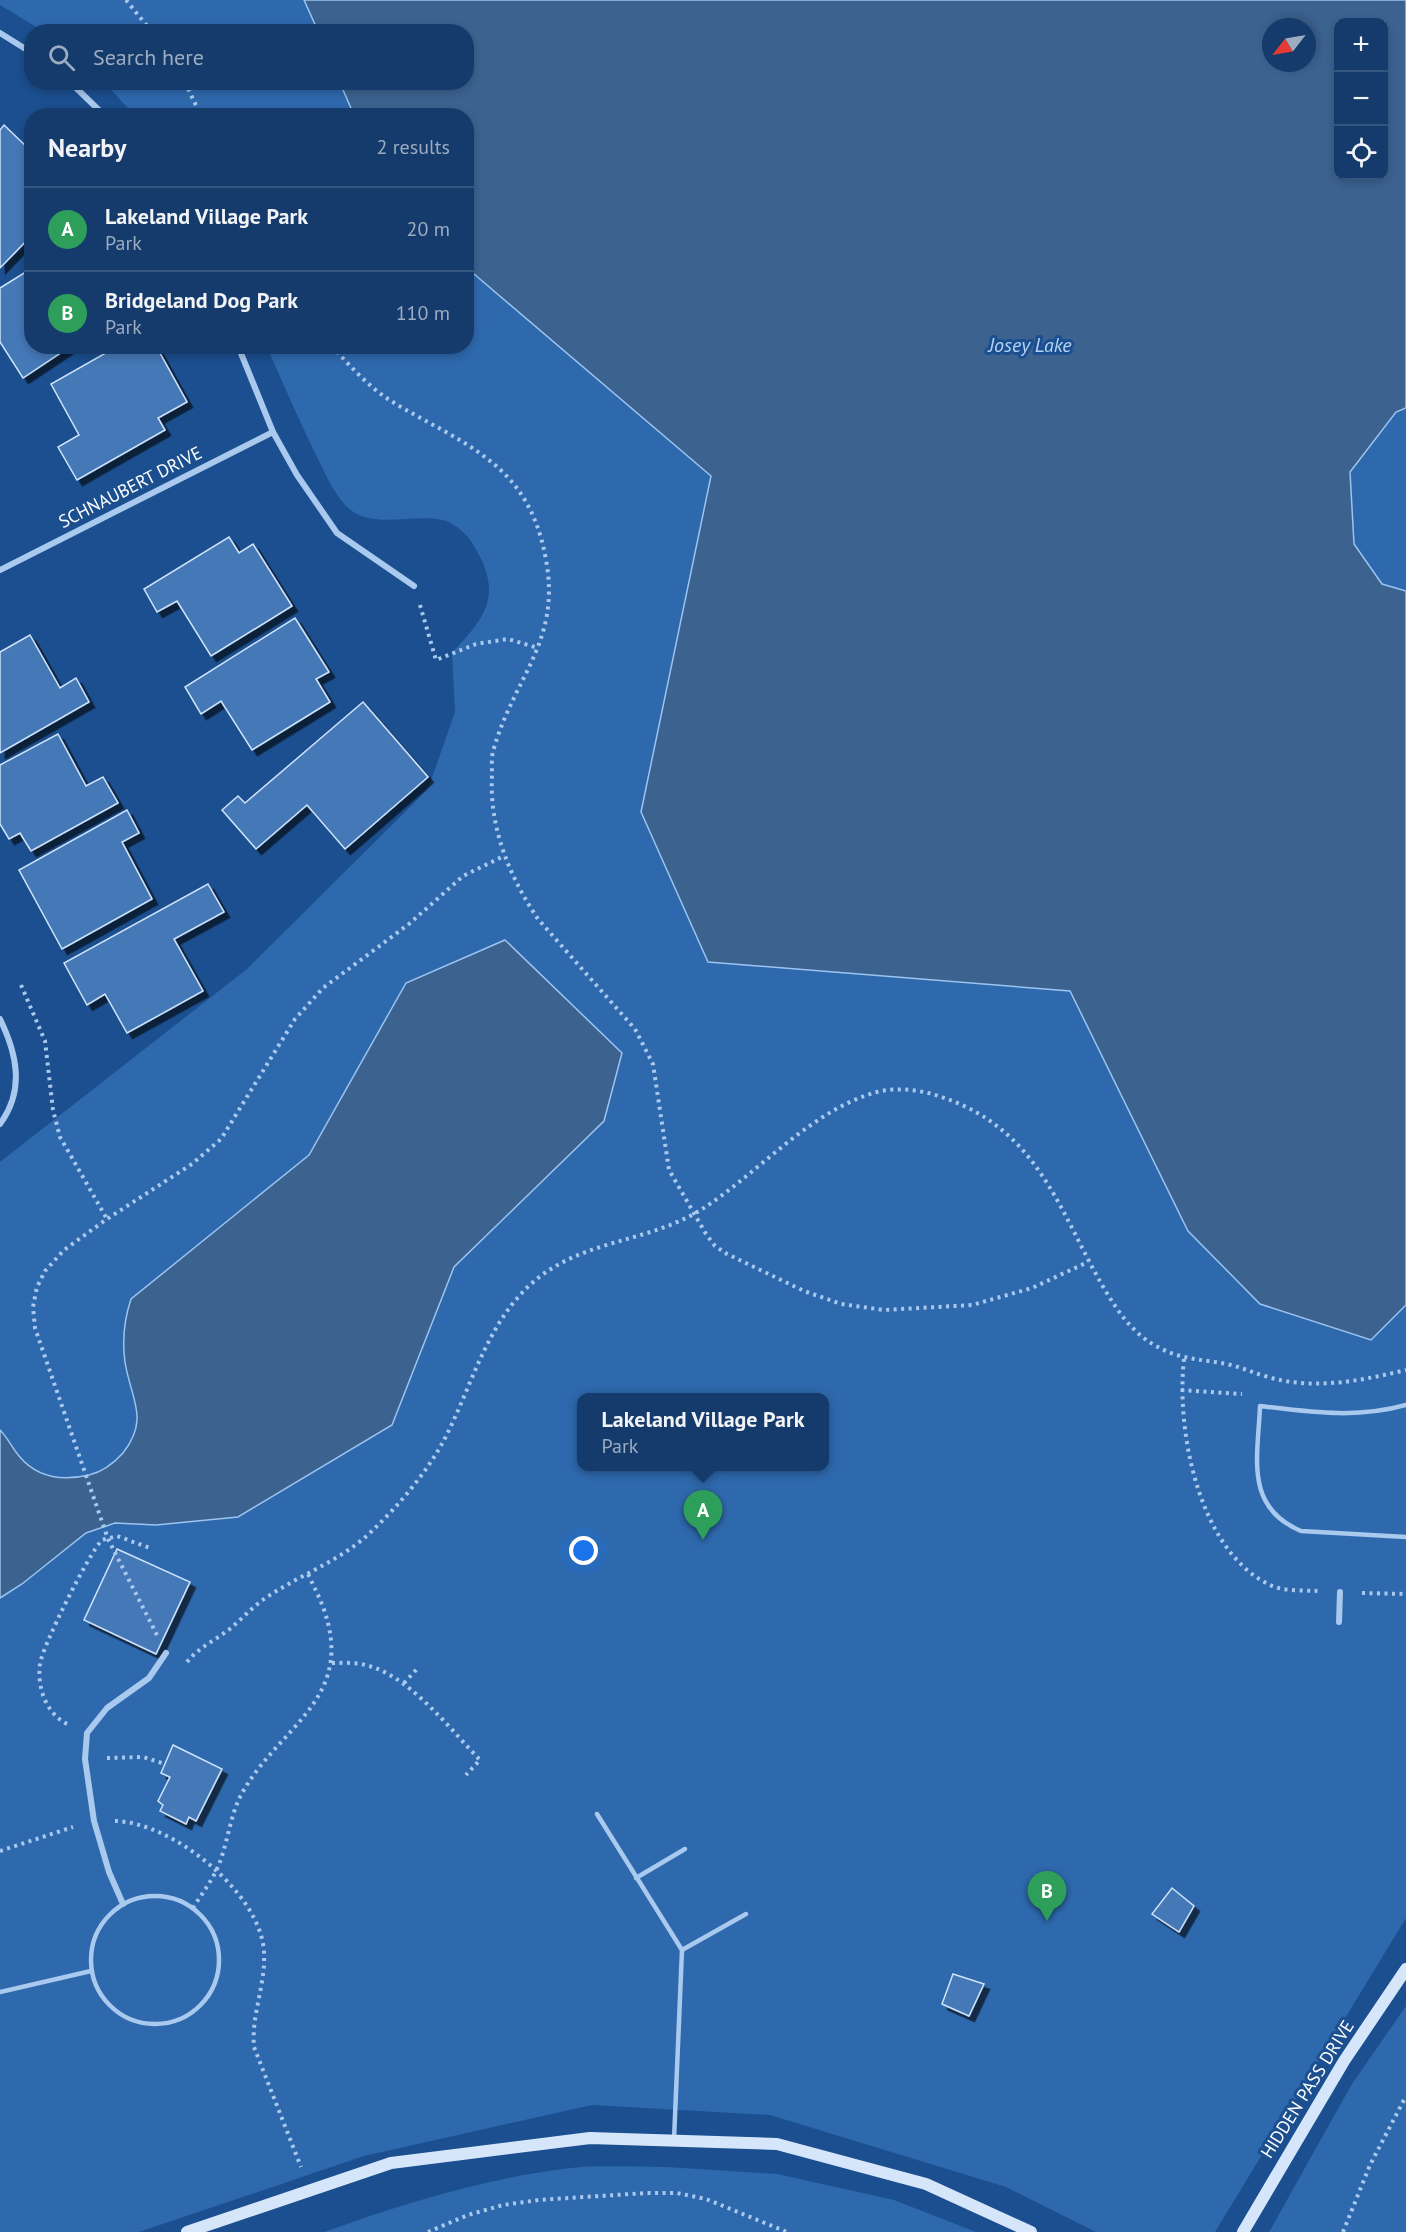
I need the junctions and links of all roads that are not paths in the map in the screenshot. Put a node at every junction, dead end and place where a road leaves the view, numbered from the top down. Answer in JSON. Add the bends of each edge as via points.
{"nodes":[{"id":1,"x":0,"y":33,"type":"edge"},
{"id":2,"x":24,"y":48,"type":"edge"},
{"id":3,"x":78,"y":90,"type":"edge"},
{"id":4,"x":97,"y":108,"type":"edge"},
{"id":5,"x":241,"y":354,"type":"edge"},
{"id":6,"x":273,"y":432,"type":"junction"},
{"id":7,"x":0,"y":570,"type":"edge"},
{"id":8,"x":414,"y":586,"type":"road end"},
{"id":9,"x":0,"y":1019,"type":"edge"},
{"id":10,"x":0,"y":1124,"type":"edge"},
{"id":11,"x":1406,"y":1405,"type":"edge"},
{"id":12,"x":1406,"y":1537,"type":"edge"},
{"id":13,"x":1340,"y":1592,"type":"dead end"},
{"id":14,"x":1340,"y":1622,"type":"dead end"},
{"id":15,"x":166,"y":1653,"type":"road end"},
{"id":16,"x":597,"y":1814,"type":"dead end"},
{"id":17,"x":685,"y":1849,"type":"dead end"},
{"id":18,"x":636,"y":1878,"type":"junction"},
{"id":19,"x":123,"y":1904,"type":"junction"},
{"id":20,"x":746,"y":1914,"type":"dead end"},
{"id":21,"x":682,"y":1950,"type":"junction"},
{"id":22,"x":1406,"y":1969,"type":"edge"},
{"id":23,"x":91,"y":1971,"type":"junction"},
{"id":24,"x":0,"y":1992,"type":"edge"},
{"id":25,"x":674,"y":2140,"type":"junction"},
{"id":26,"x":188,"y":2232,"type":"edge"},
{"id":27,"x":1030,"y":2232,"type":"edge"},
{"id":28,"x":1243,"y":2232,"type":"edge"}],
"edges":[{"from":1,"to":2,"type":"street"},
{"from":3,"to":4,"type":"street"},
{"from":5,"to":6,"type":"street"},
{"from":6,"to":7,"type":"street","name":"SCHNAUBERT DRIVE"},
{"from":6,"to":8,"type":"street","via":[[337,533]]},
{"from":9,"to":10,"type":"street","via":[[17,1065],[16,1090],[9,1112]]},
{"from":11,"to":12,"type":"lane","via":[[1379,1413],[1339,1415],[1260,1406],[1257,1479],[1270,1510],[1301,1532]]},
{"from":13,"to":14,"type":"street"},
{"from":15,"to":19,"type":"street","via":[[149,1678],[107,1708],[87,1734],[84,1759],[94,1821],[108,1872]]},
{"from":16,"to":18,"type":"lane"},
{"from":17,"to":18,"type":"lane"},
{"from":18,"to":21,"type":"lane"},
{"from":19,"to":23,"type":"lane","via":[[98,1928],[91,1949]]},
{"from":19,"to":23,"type":"lane","via":[[152,1895],[174,1898],[193,1908],[209,1924],[218,1944],[219,1965],[214,1985],[204,2003],[188,2016],[168,2024],[148,2025],[128,2019],[111,2007],[98,1990]]},
{"from":20,"to":21,"type":"lane"},
{"from":21,"to":25,"type":"lane"},
{"from":22,"to":28,"type":"street","name":"HIDDEN PASS DRIVE","via":[[1344,2061]]},
{"from":23,"to":24,"type":"lane"},
{"from":25,"to":26,"type":"street","via":[[590,2138],[391,2163]]},
{"from":25,"to":27,"type":"street","via":[[777,2144],[926,2184]]}]}
